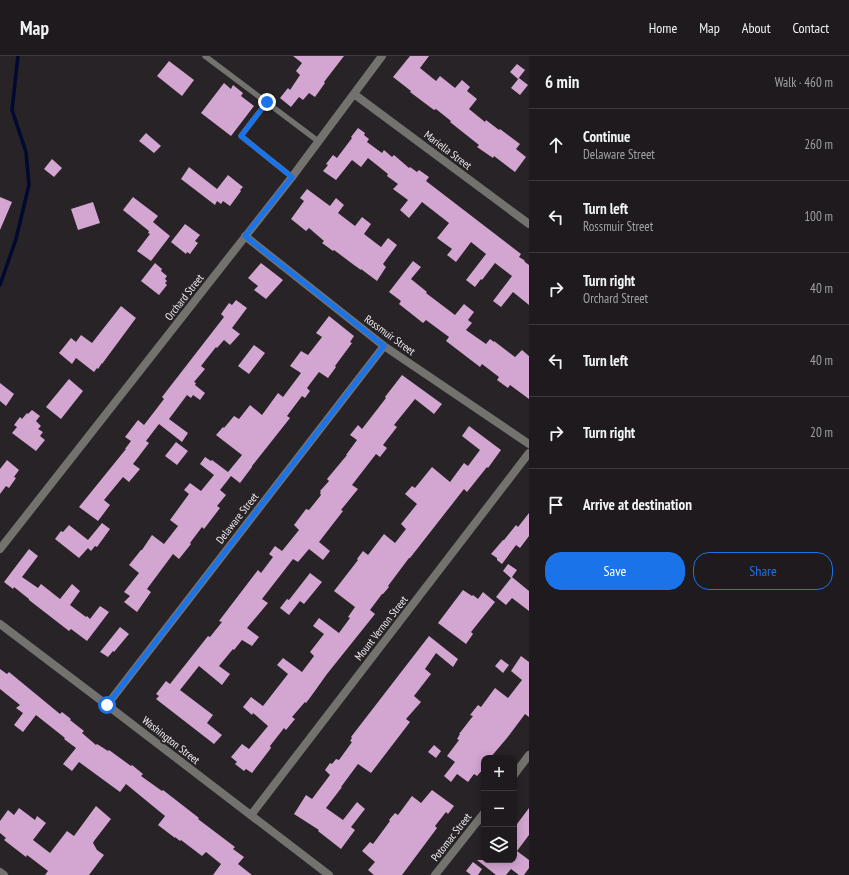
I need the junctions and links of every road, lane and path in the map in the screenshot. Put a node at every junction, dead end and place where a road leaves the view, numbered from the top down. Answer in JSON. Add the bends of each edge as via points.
{"nodes":[{"id":1,"x":205,"y":56,"type":"edge"},
{"id":2,"x":382,"y":56,"type":"edge"},
{"id":3,"x":354,"y":94,"type":"junction"},
{"id":4,"x":267,"y":102,"type":"junction"},
{"id":5,"x":318,"y":141,"type":"junction"},
{"id":6,"x":292,"y":177,"type":"junction"},
{"id":7,"x":529,"y":224,"type":"edge"},
{"id":8,"x":245,"y":236,"type":"junction"},
{"id":9,"x":384,"y":346,"type":"junction"},
{"id":10,"x":529,"y":444,"type":"edge"},
{"id":11,"x":529,"y":453,"type":"edge"},
{"id":12,"x":0,"y":549,"type":"edge"},
{"id":13,"x":0,"y":624,"type":"edge"},
{"id":14,"x":107,"y":705,"type":"junction"},
{"id":15,"x":529,"y":755,"type":"edge"},
{"id":16,"x":517,"y":770,"type":"edge"},
{"id":17,"x":251,"y":815,"type":"junction"},
{"id":18,"x":481,"y":817,"type":"edge"},
{"id":19,"x":0,"y":872,"type":"edge"},
{"id":20,"x":4,"y":875,"type":"edge"},
{"id":21,"x":329,"y":875,"type":"edge"},
{"id":22,"x":435,"y":875,"type":"edge"}],
"edges":[{"from":1,"to":4,"type":"lane"},
{"from":2,"to":3,"type":"street","name":"Orchard Street"},
{"from":3,"to":5,"type":"street","name":"Orchard Street"},
{"from":3,"to":7,"type":"street","name":"Mariella Street"},
{"from":4,"to":5,"type":"lane"},
{"from":4,"to":6,"type":"lane","via":[[241,136]]},
{"from":5,"to":6,"type":"street","name":"Orchard Street"},
{"from":6,"to":8,"type":"street","name":"Orchard Street"},
{"from":8,"to":9,"type":"street","name":"Rossmuir Street"},
{"from":8,"to":12,"type":"street","name":"Orchard Street"},
{"from":9,"to":10,"type":"street","name":"Rossmuir Street"},
{"from":9,"to":14,"type":"street","name":"Delaware Street"},
{"from":11,"to":17,"type":"street","name":"Mount Vernon Street"},
{"from":13,"to":14,"type":"street","name":"Washington Street"},
{"from":14,"to":17,"type":"street","name":"Washington Street"},
{"from":15,"to":16,"type":"street"},
{"from":17,"to":21,"type":"street","name":"Washington Street"},
{"from":18,"to":22,"type":"street","name":"Potomac Street"},
{"from":19,"to":20,"type":"street"}]}
